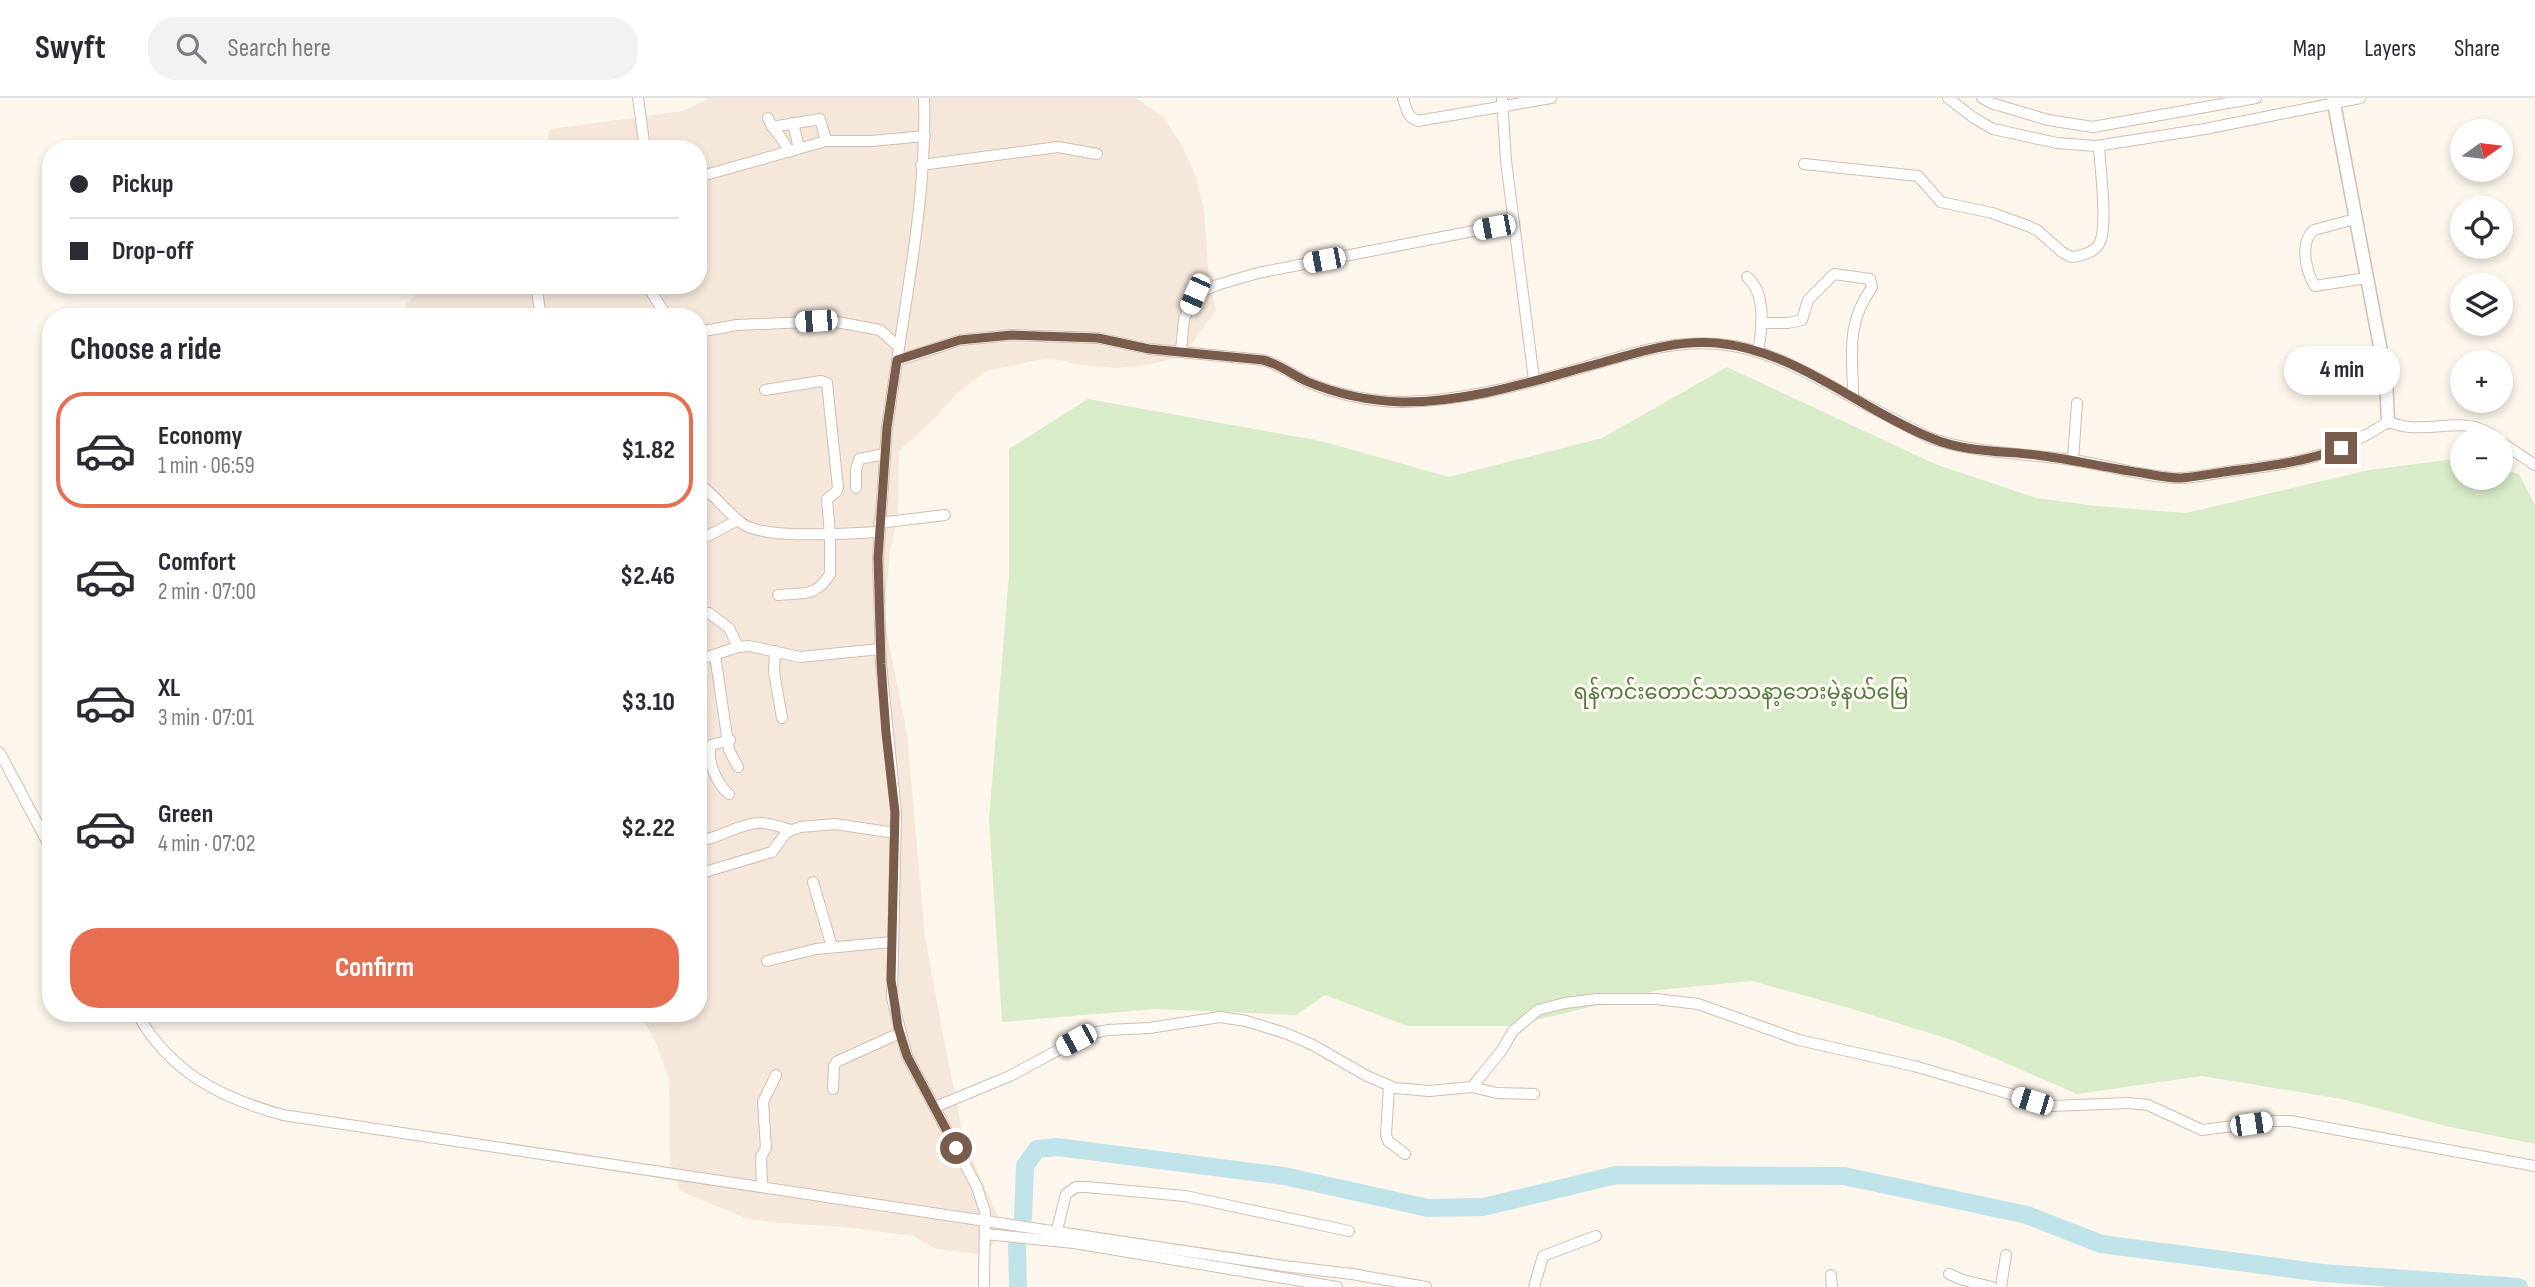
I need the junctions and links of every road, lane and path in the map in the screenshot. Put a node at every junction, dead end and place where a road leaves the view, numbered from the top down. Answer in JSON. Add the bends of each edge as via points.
{"nodes":[{"id":1,"x":638,"y":98,"type":"edge"},
{"id":2,"x":924,"y":98,"type":"edge"},
{"id":3,"x":1403,"y":98,"type":"edge"},
{"id":4,"x":1551,"y":98,"type":"edge"},
{"id":5,"x":1948,"y":98,"type":"edge"},
{"id":6,"x":1982,"y":98,"type":"edge"},
{"id":7,"x":2256,"y":98,"type":"edge"},
{"id":8,"x":2360,"y":98,"type":"edge"},
{"id":9,"x":2334,"y":101,"type":"edge"},
{"id":10,"x":1502,"y":102,"type":"edge"},
{"id":11,"x":793,"y":122,"type":"junction"},
{"id":12,"x":925,"y":136,"type":"junction"},
{"id":13,"x":644,"y":140,"type":"edge"},
{"id":14,"x":826,"y":141,"type":"junction"},
{"id":15,"x":2099,"y":146,"type":"junction"},
{"id":16,"x":794,"y":150,"type":"junction"},
{"id":17,"x":1097,"y":155,"type":"dead end"},
{"id":18,"x":1804,"y":164,"type":"dead end"},
{"id":19,"x":921,"y":165,"type":"junction"},
{"id":20,"x":707,"y":174,"type":"edge"},
{"id":21,"x":2355,"y":219,"type":"junction"},
{"id":22,"x":1514,"y":223,"type":"junction"},
{"id":23,"x":1747,"y":277,"type":"dead end"},
{"id":24,"x":2366,"y":278,"type":"junction"},
{"id":25,"x":1761,"y":323,"type":"junction"},
{"id":26,"x":707,"y":330,"type":"edge"},
{"id":27,"x":899,"y":346,"type":"junction"},
{"id":28,"x":1181,"y":351,"type":"junction"},
{"id":29,"x":1758,"y":352,"type":"junction"},
{"id":30,"x":897,"y":360,"type":"junction"},
{"id":31,"x":1534,"y":380,"type":"junction"},
{"id":32,"x":765,"y":390,"type":"dead end"},
{"id":33,"x":1853,"y":398,"type":"junction"},
{"id":34,"x":2077,"y":403,"type":"dead end"},
{"id":35,"x":2388,"y":422,"type":"junction"},
{"id":36,"x":2473,"y":427,"type":"edge"},
{"id":37,"x":2513,"y":449,"type":"edge"},
{"id":38,"x":885,"y":454,"type":"junction"},
{"id":39,"x":2073,"y":460,"type":"junction"},
{"id":40,"x":2535,"y":464,"type":"edge"},
{"id":41,"x":856,"y":488,"type":"dead end"},
{"id":42,"x":707,"y":490,"type":"edge"},
{"id":43,"x":945,"y":515,"type":"dead end"},
{"id":44,"x":738,"y":520,"type":"junction"},
{"id":45,"x":879,"y":528,"type":"junction"},
{"id":46,"x":830,"y":535,"type":"junction"},
{"id":47,"x":707,"y":536,"type":"edge"},
{"id":48,"x":779,"y":595,"type":"dead end"},
{"id":49,"x":709,"y":613,"type":"dead end"},
{"id":50,"x":738,"y":647,"type":"junction"},
{"id":51,"x":880,"y":649,"type":"junction"},
{"id":52,"x":775,"y":651,"type":"junction"},
{"id":53,"x":715,"y":655,"type":"junction"},
{"id":54,"x":707,"y":657,"type":"edge"},
{"id":55,"x":782,"y":718,"type":"dead end"},
{"id":56,"x":730,"y":740,"type":"junction"},
{"id":57,"x":0,"y":753,"type":"edge"},
{"id":58,"x":738,"y":767,"type":"dead end"},
{"id":59,"x":729,"y":794,"type":"dead end"},
{"id":60,"x":791,"y":830,"type":"junction"},
{"id":61,"x":42,"y":832,"type":"edge"},
{"id":62,"x":895,"y":833,"type":"junction"},
{"id":63,"x":707,"y":839,"type":"edge"},
{"id":64,"x":707,"y":871,"type":"edge"},
{"id":65,"x":813,"y":882,"type":"dead end"},
{"id":66,"x":892,"y":942,"type":"junction"},
{"id":67,"x":832,"y":947,"type":"junction"},
{"id":68,"x":767,"y":961,"type":"dead end"},
{"id":69,"x":142,"y":1022,"type":"edge"},
{"id":70,"x":900,"y":1033,"type":"junction"},
{"id":71,"x":776,"y":1075,"type":"dead end"},
{"id":72,"x":1389,"y":1086,"type":"junction"},
{"id":73,"x":1472,"y":1087,"type":"junction"},
{"id":74,"x":833,"y":1088,"type":"dead end"},
{"id":75,"x":1534,"y":1094,"type":"dead end"},
{"id":76,"x":935,"y":1107,"type":"junction"},
{"id":77,"x":1405,"y":1154,"type":"dead end"},
{"id":78,"x":2535,"y":1166,"type":"edge"},
{"id":79,"x":762,"y":1185,"type":"junction"},
{"id":80,"x":986,"y":1227,"type":"junction"},
{"id":81,"x":1058,"y":1230,"type":"junction"},
{"id":82,"x":1349,"y":1231,"type":"dead end"},
{"id":83,"x":1596,"y":1236,"type":"dead end"},
{"id":84,"x":2006,"y":1255,"type":"dead end"},
{"id":85,"x":1949,"y":1274,"type":"dead end"},
{"id":86,"x":1831,"y":1275,"type":"dead end"},
{"id":87,"x":984,"y":1287,"type":"edge"},
{"id":88,"x":1338,"y":1287,"type":"edge"},
{"id":89,"x":1426,"y":1287,"type":"edge"},
{"id":90,"x":1534,"y":1287,"type":"edge"},
{"id":91,"x":1832,"y":1287,"type":"edge"},
{"id":92,"x":1992,"y":1287,"type":"edge"},
{"id":93,"x":2001,"y":1287,"type":"edge"}],
"edges":[{"from":1,"to":13,"type":"street"},
{"from":2,"to":12,"type":"street"},
{"from":3,"to":10,"type":"street","via":[[1409,115],[1418,121]]},
{"from":4,"to":10,"type":"street"},
{"from":5,"to":15,"type":"street","via":[[1993,129],[2057,144]]},
{"from":6,"to":7,"type":"street","via":[[2048,120],[2093,127]]},
{"from":8,"to":9,"type":"street"},
{"from":9,"to":15,"type":"street"},
{"from":9,"to":21,"type":"street"},
{"from":10,"to":22,"type":"street"},
{"from":11,"to":14,"type":"street","via":[[820,119]]},
{"from":11,"to":16,"type":"street"},
{"from":11,"to":16,"type":"street","via":[[770,122]]},
{"from":12,"to":14,"type":"street"},
{"from":12,"to":19,"type":"street"},
{"from":14,"to":16,"type":"street"},
{"from":15,"to":18,"type":"street","via":[[2100,244],[2071,257],[2028,226],[1941,202],[1918,176]]},
{"from":16,"to":20,"type":"street"},
{"from":17,"to":19,"type":"street","via":[[1058,147]]},
{"from":19,"to":27,"type":"street"},
{"from":21,"to":24,"type":"street"},
{"from":21,"to":24,"type":"street","via":[[2314,230],[2304,247],[2315,286]]},
{"from":22,"to":28,"type":"street","via":[[1220,284],[1195,294],[1184,319]]},
{"from":22,"to":31,"type":"street"},
{"from":23,"to":25,"type":"street","via":[[1757,290]]},
{"from":24,"to":35,"type":"street","via":[[2386,378]]},
{"from":25,"to":29,"type":"street"},
{"from":25,"to":33,"type":"street","via":[[1799,321],[1808,300],[1834,274],[1870,279],[1872,287],[1858,310],[1852,335]]},
{"from":26,"to":27,"type":"street","via":[[831,321],[873,328]]},
{"from":27,"to":30,"type":"street"},
{"from":28,"to":30,"type":"street","via":[[1098,338],[1012,335],[960,340]]},
{"from":28,"to":31,"type":"street","via":[[1263,360],[1333,390],[1402,402],[1457,397]]},
{"from":29,"to":31,"type":"street","via":[[1716,344],[1663,346]]},
{"from":29,"to":33,"type":"street"},
{"from":30,"to":38,"type":"street"},
{"from":32,"to":46,"type":"street","via":[[827,383],[838,488],[827,499]]},
{"from":33,"to":39,"type":"street","via":[[1947,444]]},
{"from":34,"to":39,"type":"street"},
{"from":35,"to":36,"type":"street","via":[[2409,428]]},
{"from":35,"to":39,"type":"street","via":[[2318,457],[2180,478]]},
{"from":37,"to":40,"type":"street"},
{"from":38,"to":41,"type":"street","via":[[859,459]]},
{"from":38,"to":45,"type":"street"},
{"from":42,"to":44,"type":"street"},
{"from":43,"to":45,"type":"street"},
{"from":44,"to":46,"type":"street","via":[[761,530]]},
{"from":44,"to":47,"type":"street"},
{"from":45,"to":46,"type":"street"},
{"from":45,"to":51,"type":"street"},
{"from":46,"to":48,"type":"street","via":[[827,579],[806,594]]},
{"from":49,"to":50,"type":"street","via":[[729,628]]},
{"from":50,"to":52,"type":"street"},
{"from":50,"to":53,"type":"street"},
{"from":51,"to":52,"type":"street","via":[[800,657]]},
{"from":51,"to":62,"type":"street"},
{"from":52,"to":55,"type":"street"},
{"from":53,"to":54,"type":"street"},
{"from":53,"to":56,"type":"street"},
{"from":56,"to":58,"type":"street","via":[[729,750]]},
{"from":56,"to":59,"type":"street","via":[[709,749],[713,769]]},
{"from":57,"to":61,"type":"street"},
{"from":60,"to":62,"type":"street","via":[[835,824]]},
{"from":60,"to":63,"type":"street","via":[[755,823]]},
{"from":60,"to":64,"type":"street","via":[[772,852]]},
{"from":62,"to":66,"type":"street"},
{"from":65,"to":67,"type":"street"},
{"from":66,"to":67,"type":"street"},
{"from":66,"to":70,"type":"street","via":[[892,998]]},
{"from":67,"to":68,"type":"street"},
{"from":69,"to":79,"type":"street","via":[[187,1072],[236,1101],[262,1109]]},
{"from":70,"to":74,"type":"street","via":[[836,1062]]},
{"from":70,"to":76,"type":"street","via":[[907,1056]]},
{"from":71,"to":79,"type":"street","via":[[762,1102]]},
{"from":72,"to":73,"type":"street","via":[[1429,1091]]},
{"from":72,"to":76,"type":"street","via":[[1285,1033],[1220,1017],[1088,1034],[1010,1076]]},
{"from":72,"to":77,"type":"street","via":[[1386,1135]]},
{"from":73,"to":75,"type":"street"},
{"from":73,"to":78,"type":"street","via":[[1513,1031],[1538,1010],[1597,999],[1671,1000],[1710,1008],[1799,1040],[1914,1066],[2051,1106],[2148,1105],[2202,1130],[2290,1121]]},
{"from":76,"to":80,"type":"street","via":[[977,1187]]},
{"from":79,"to":80,"type":"street"},
{"from":80,"to":81,"type":"street"},
{"from":80,"to":87,"type":"street"},
{"from":80,"to":88,"type":"street"},
{"from":81,"to":82,"type":"street","via":[[1066,1194],[1086,1187],[1185,1196]]},
{"from":81,"to":89,"type":"street"},
{"from":83,"to":90,"type":"street","via":[[1543,1256]]},
{"from":84,"to":93,"type":"street"},
{"from":85,"to":92,"type":"street"},
{"from":86,"to":91,"type":"street"}]}
